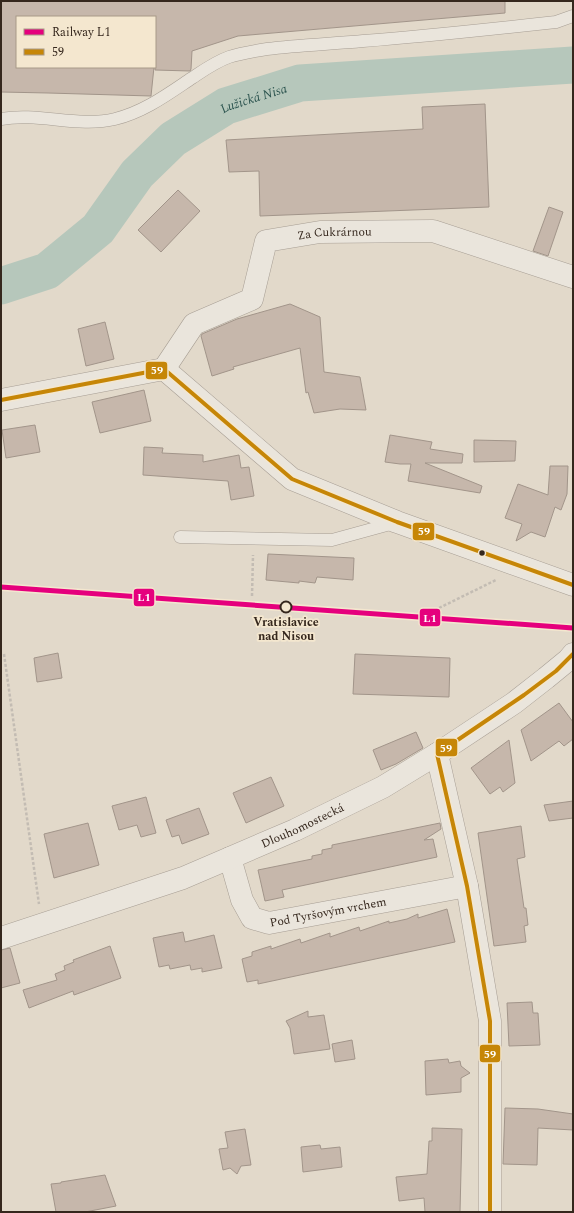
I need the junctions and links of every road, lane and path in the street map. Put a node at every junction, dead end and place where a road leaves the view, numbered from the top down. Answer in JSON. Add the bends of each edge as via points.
{"nodes":[{"id":1,"x":573,"y":16,"type":"edge"},
{"id":2,"x":1,"y":119,"type":"edge"},
{"id":3,"x":573,"y":277,"type":"edge"},
{"id":4,"x":164,"y":370,"type":"junction"},
{"id":5,"x":1,"y":400,"type":"edge"},
{"id":6,"x":397,"y":522,"type":"junction"},
{"id":7,"x":180,"y":537,"type":"dead end"},
{"id":8,"x":254,"y":539,"type":"junction"},
{"id":9,"x":523,"y":567,"type":"junction"},
{"id":10,"x":573,"y":585,"type":"edge"},
{"id":11,"x":252,"y":596,"type":"dead end"},
{"id":12,"x":439,"y":608,"type":"dead end"},
{"id":13,"x":4,"y":654,"type":"dead end"},
{"id":14,"x":573,"y":654,"type":"edge"},
{"id":15,"x":437,"y":754,"type":"junction"},
{"id":16,"x":230,"y":858,"type":"junction"},
{"id":17,"x":467,"y":886,"type":"junction"},
{"id":18,"x":42,"y":924,"type":"junction"},
{"id":19,"x":1,"y":938,"type":"edge"},
{"id":20,"x":490,"y":1212,"type":"edge"}],
"edges":[{"from":1,"to":2,"type":"lane","via":[[556,22],[248,52],[228,57],[209,66],[150,105],[115,119],[70,122],[25,117]]},
{"from":3,"to":4,"type":"street","name":"Za Cukrárnou","via":[[433,232],[320,232],[266,241],[252,299],[194,324]]},
{"from":4,"to":5,"type":"street"},
{"from":4,"to":6,"type":"street","via":[[292,479]]},
{"from":6,"to":8,"type":"lane","via":[[332,540]]},
{"from":6,"to":9,"type":"street"},
{"from":7,"to":8,"type":"lane"},
{"from":8,"to":11,"type":"path"},
{"from":9,"to":10,"type":"street"},
{"from":9,"to":12,"type":"path"},
{"from":13,"to":18,"type":"path"},
{"from":14,"to":15,"type":"street","name":"Dlouhomostecká","via":[[514,703]]},
{"from":15,"to":16,"type":"street","name":"Dlouhomostecká","via":[[383,787]]},
{"from":15,"to":17,"type":"street"},
{"from":16,"to":17,"type":"street","name":"Pod Tyršovým vrchem","via":[[242,900],[252,918],[269,922]]},
{"from":16,"to":18,"type":"street","name":"Dlouhomostecká","via":[[183,878]]},
{"from":17,"to":20,"type":"street","via":[[490,1021]]},
{"from":18,"to":19,"type":"street","name":"Dlouhomostecká"}]}
